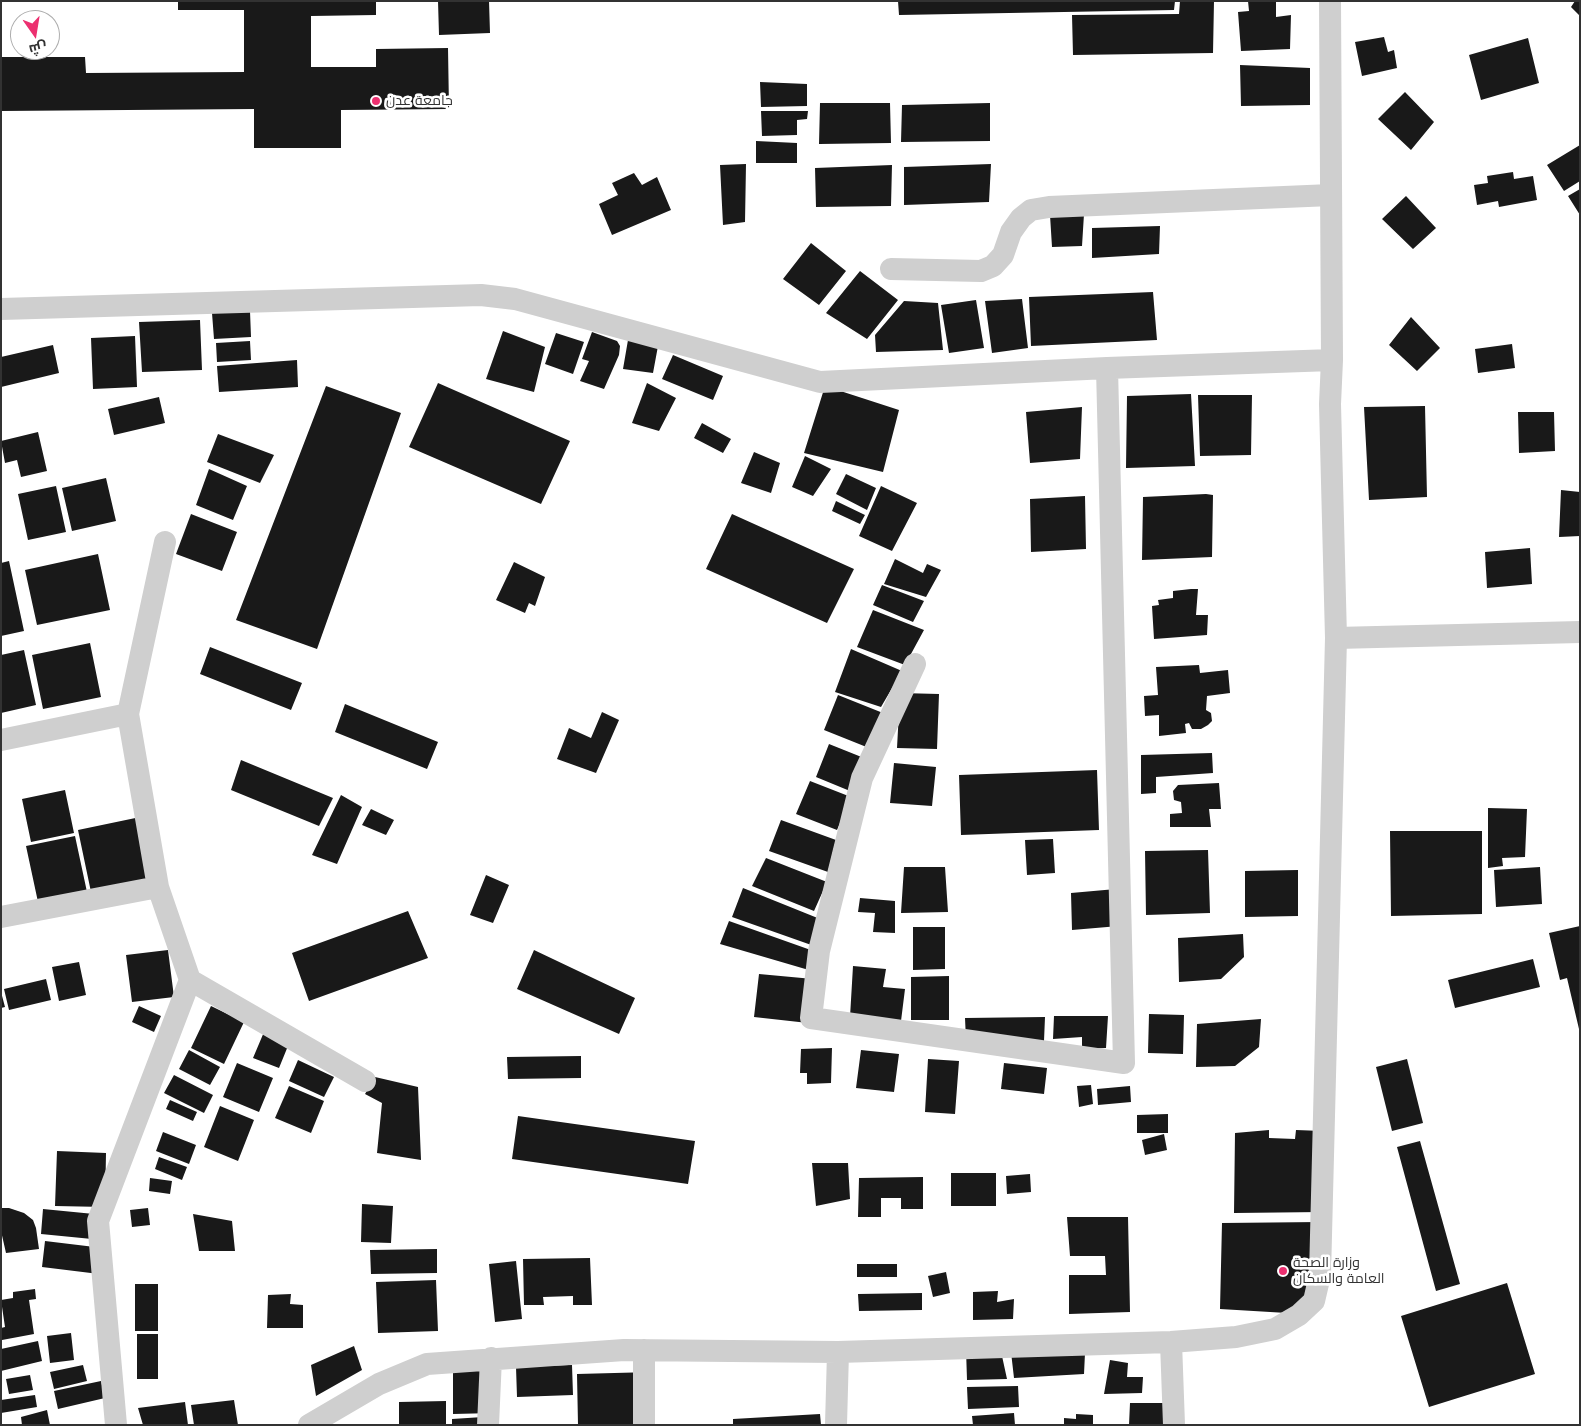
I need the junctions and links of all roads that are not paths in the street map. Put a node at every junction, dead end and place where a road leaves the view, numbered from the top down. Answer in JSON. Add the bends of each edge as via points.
{"nodes":[{"id":1,"x":1330,"y":1,"type":"edge"},
{"id":2,"x":1331,"y":195,"type":"junction"},
{"id":3,"x":891,"y":270,"type":"dead end"},
{"id":4,"x":1,"y":309,"type":"edge"},
{"id":5,"x":1332,"y":360,"type":"junction"},
{"id":6,"x":1107,"y":368,"type":"junction"},
{"id":7,"x":164,"y":542,"type":"dead end"},
{"id":8,"x":1580,"y":632,"type":"edge"},
{"id":9,"x":1336,"y":638,"type":"junction"},
{"id":10,"x":915,"y":664,"type":"dead end"},
{"id":11,"x":128,"y":714,"type":"junction"},
{"id":12,"x":1,"y":740,"type":"edge"},
{"id":13,"x":158,"y":887,"type":"junction"},
{"id":14,"x":1,"y":917,"type":"edge"},
{"id":15,"x":190,"y":980,"type":"junction"},
{"id":16,"x":365,"y":1081,"type":"dead end"},
{"id":17,"x":1171,"y":1342,"type":"junction"},
{"id":18,"x":644,"y":1350,"type":"junction"},
{"id":19,"x":838,"y":1352,"type":"junction"},
{"id":20,"x":491,"y":1358,"type":"junction"},
{"id":21,"x":116,"y":1425,"type":"edge"},
{"id":22,"x":309,"y":1425,"type":"edge"},
{"id":23,"x":488,"y":1425,"type":"edge"},
{"id":24,"x":644,"y":1425,"type":"edge"},
{"id":25,"x":836,"y":1425,"type":"edge"},
{"id":26,"x":1174,"y":1425,"type":"edge"}],
"edges":[{"from":1,"to":2,"type":"street"},
{"from":2,"to":3,"type":"street","via":[[1048,207],[1031,210],[1020,218],[1003,255],[993,266],[981,271]]},
{"from":2,"to":5,"type":"street"},
{"from":4,"to":6,"type":"street","via":[[481,295],[514,299],[820,382]]},
{"from":5,"to":6,"type":"street"},
{"from":5,"to":9,"type":"street","via":[[1330,413]]},
{"from":6,"to":10,"type":"street","via":[[1124,1063],[811,1018],[819,951],[862,778]]},
{"from":7,"to":11,"type":"street"},
{"from":8,"to":9,"type":"street"},
{"from":9,"to":17,"type":"street","via":[[1320,1275],[1314,1301],[1299,1315],[1275,1329],[1236,1337]]},
{"from":11,"to":12,"type":"street"},
{"from":11,"to":13,"type":"street"},
{"from":13,"to":14,"type":"street"},
{"from":13,"to":15,"type":"street"},
{"from":15,"to":16,"type":"street"},
{"from":15,"to":21,"type":"street","via":[[98,1221]]},
{"from":17,"to":19,"type":"street"},
{"from":17,"to":26,"type":"street"},
{"from":18,"to":19,"type":"street"},
{"from":18,"to":20,"type":"street"},
{"from":18,"to":24,"type":"street"},
{"from":19,"to":25,"type":"street"},
{"from":20,"to":22,"type":"street","via":[[426,1364],[380,1384]]},
{"from":20,"to":23,"type":"street"}]}
